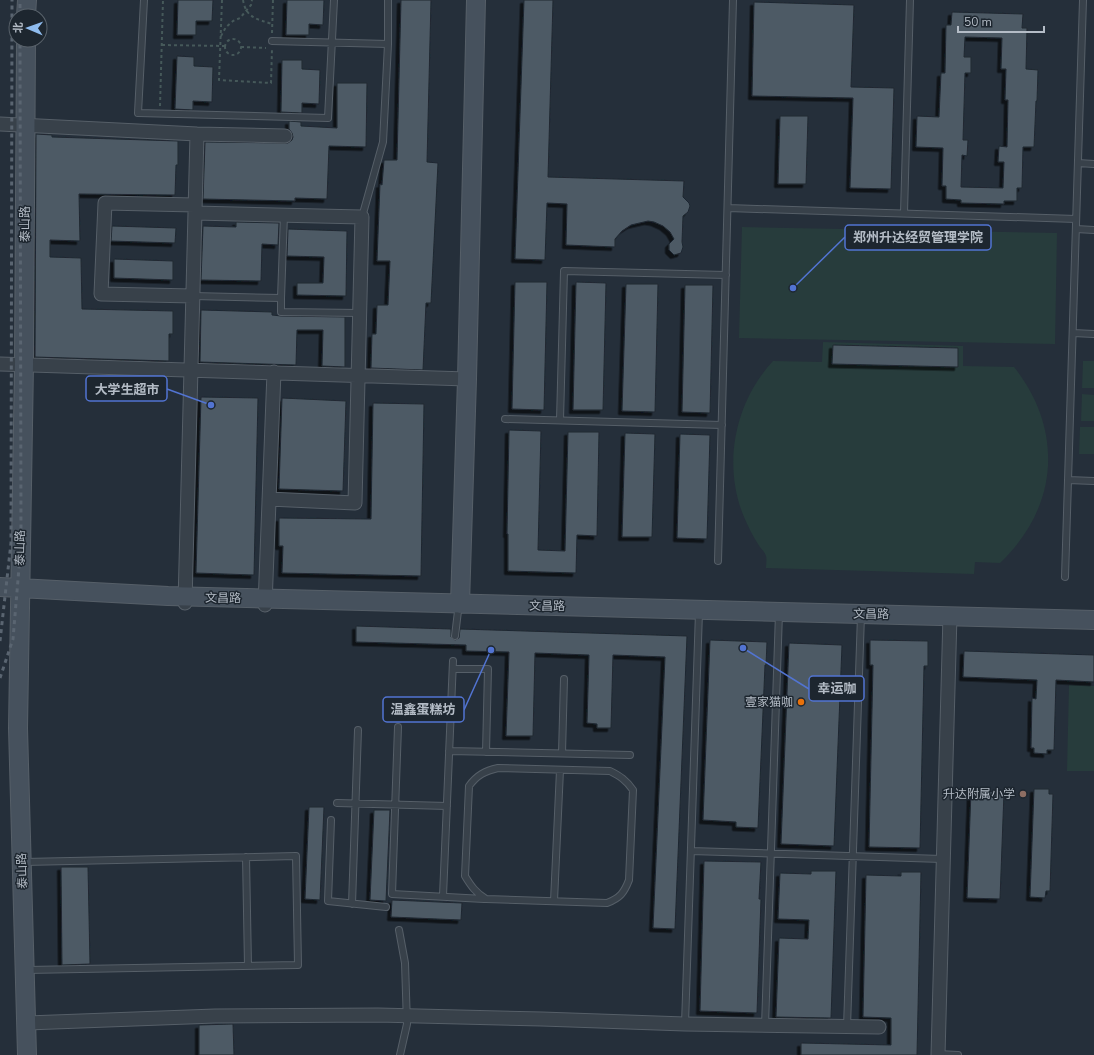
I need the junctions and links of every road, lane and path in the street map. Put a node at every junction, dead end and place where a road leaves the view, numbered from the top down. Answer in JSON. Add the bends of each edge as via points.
{"nodes":[{"id":1,"x":144,"y":0,"type":"edge"},
{"id":2,"x":163,"y":0,"type":"edge"},
{"id":3,"x":222,"y":0,"type":"edge"},
{"id":4,"x":243,"y":0,"type":"edge"},
{"id":5,"x":252,"y":0,"type":"edge"},
{"id":6,"x":273,"y":0,"type":"edge"},
{"id":7,"x":334,"y":0,"type":"edge"},
{"id":8,"x":388,"y":0,"type":"edge"},
{"id":9,"x":476,"y":0,"type":"edge"},
{"id":10,"x":733,"y":0,"type":"edge"},
{"id":11,"x":910,"y":0,"type":"edge"},
{"id":12,"x":1083,"y":0,"type":"edge"},
{"id":13,"x":246,"y":12,"type":"junction"},
{"id":14,"x":272,"y":24,"type":"junction"},
{"id":15,"x":220,"y":37,"type":"junction"},
{"id":16,"x":272,"y":41,"type":"joint"},
{"id":17,"x":332,"y":42,"type":"junction"},
{"id":18,"x":388,"y":44,"type":"junction"},
{"id":19,"x":162,"y":45,"type":"junction"},
{"id":20,"x":220,"y":46,"type":"junction"},
{"id":21,"x":226,"y":46,"type":"junction"},
{"id":22,"x":241,"y":47,"type":"junction"},
{"id":23,"x":26,"y":48,"type":"edge"},
{"id":24,"x":160,"y":114,"type":"junction"},
{"id":25,"x":0,"y":124,"type":"edge"},
{"id":26,"x":25,"y":125,"type":"junction"},
{"id":27,"x":197,"y":134,"type":"junction"},
{"id":28,"x":285,"y":136,"type":"dead end"},
{"id":29,"x":1078,"y":164,"type":"junction"},
{"id":30,"x":1094,"y":164,"type":"edge"},
{"id":31,"x":728,"y":208,"type":"junction"},
{"id":32,"x":195,"y":209,"type":"junction"},
{"id":33,"x":904,"y":213,"type":"junction"},
{"id":34,"x":284,"y":215,"type":"junction"},
{"id":35,"x":362,"y":217,"type":"junction"},
{"id":36,"x":1076,"y":219,"type":"junction"},
{"id":37,"x":1076,"y":229,"type":"junction"},
{"id":38,"x":1094,"y":230,"type":"edge"},
{"id":39,"x":726,"y":275,"type":"junction"},
{"id":40,"x":193,"y":296,"type":"junction"},
{"id":41,"x":282,"y":298,"type":"junction"},
{"id":42,"x":360,"y":313,"type":"junction"},
{"id":43,"x":1073,"y":333,"type":"junction"},
{"id":44,"x":1094,"y":334,"type":"edge"},
{"id":45,"x":0,"y":364,"type":"edge"},
{"id":46,"x":24,"y":365,"type":"junction"},
{"id":47,"x":192,"y":371,"type":"junction"},
{"id":48,"x":274,"y":372,"type":"junction"},
{"id":49,"x":358,"y":376,"type":"junction"},
{"id":50,"x":467,"y":379,"type":"junction"},
{"id":51,"x":505,"y":419,"type":"dead end"},
{"id":52,"x":560,"y":420,"type":"junction"},
{"id":53,"x":722,"y":425,"type":"junction"},
{"id":54,"x":1068,"y":480,"type":"junction"},
{"id":55,"x":1094,"y":481,"type":"edge"},
{"id":56,"x":270,"y":499,"type":"junction"},
{"id":57,"x":718,"y":562,"type":"dead end"},
{"id":58,"x":1065,"y":577,"type":"dead end"},
{"id":59,"x":0,"y":587,"type":"edge"},
{"id":60,"x":20,"y":588,"type":"junction"},
{"id":61,"x":185,"y":600,"type":"junction"},
{"id":62,"x":265,"y":602,"type":"junction"},
{"id":63,"x":459,"y":607,"type":"junction"},
{"id":64,"x":699,"y":610,"type":"junction"},
{"id":65,"x":779,"y":612,"type":"junction"},
{"id":66,"x":861,"y":614,"type":"junction"},
{"id":67,"x":950,"y":616,"type":"junction"},
{"id":68,"x":1094,"y":620,"type":"edge"},
{"id":69,"x":455,"y":636,"type":"dead end"},
{"id":70,"x":453,"y":661,"type":"dead end"},
{"id":71,"x":453,"y":669,"type":"junction"},
{"id":72,"x":564,"y":679,"type":"dead end"},
{"id":73,"x":398,"y":727,"type":"dead end"},
{"id":74,"x":358,"y":730,"type":"dead end"},
{"id":75,"x":449,"y":751,"type":"junction"},
{"id":76,"x":486,"y":752,"type":"junction"},
{"id":77,"x":562,"y":753,"type":"junction"},
{"id":78,"x":630,"y":755,"type":"dead end"},
{"id":79,"x":560,"y":770,"type":"junction"},
{"id":80,"x":337,"y":803,"type":"dead end"},
{"id":81,"x":356,"y":803,"type":"junction"},
{"id":82,"x":396,"y":804,"type":"junction"},
{"id":83,"x":447,"y":806,"type":"junction"},
{"id":84,"x":331,"y":820,"type":"dead end"},
{"id":85,"x":691,"y":851,"type":"junction"},
{"id":86,"x":771,"y":854,"type":"junction"},
{"id":87,"x":246,"y":857,"type":"junction"},
{"id":88,"x":853,"y":857,"type":"junction"},
{"id":89,"x":942,"y":859,"type":"junction"},
{"id":90,"x":22,"y":862,"type":"junction"},
{"id":91,"x":443,"y":896,"type":"junction"},
{"id":92,"x":486,"y":899,"type":"junction"},
{"id":93,"x":554,"y":901,"type":"junction"},
{"id":94,"x":352,"y":904,"type":"junction"},
{"id":95,"x":386,"y":907,"type":"dead end"},
{"id":96,"x":399,"y":930,"type":"dead end"},
{"id":97,"x":248,"y":966,"type":"junction"},
{"id":98,"x":25,"y":970,"type":"junction"},
{"id":99,"x":407,"y":1015,"type":"junction"},
{"id":100,"x":26,"y":1023,"type":"junction"},
{"id":101,"x":685,"y":1024,"type":"junction"},
{"id":102,"x":766,"y":1026,"type":"junction"},
{"id":103,"x":847,"y":1027,"type":"junction"},
{"id":104,"x":879,"y":1027,"type":"dead end"},
{"id":105,"x":28,"y":1055,"type":"edge"},
{"id":106,"x":400,"y":1055,"type":"edge"},
{"id":107,"x":938,"y":1055,"type":"edge"},
{"id":108,"x":958,"y":1055,"type":"edge"}],
"edges":[{"from":1,"to":24,"type":"lane","via":[[138,113]]},
{"from":2,"to":19,"type":"path"},
{"from":3,"to":15,"type":"path"},
{"from":4,"to":13,"type":"path"},
{"from":5,"to":13,"type":"path"},
{"from":6,"to":14,"type":"path"},
{"from":7,"to":17,"type":"lane"},
{"from":8,"to":18,"type":"lane"},
{"from":9,"to":50,"type":"street"},
{"from":10,"to":31,"type":"lane"},
{"from":11,"to":33,"type":"lane"},
{"from":12,"to":29,"type":"lane"},
{"from":13,"to":14,"type":"path","via":[[252,17]]},
{"from":13,"to":15,"type":"path","via":[[226,27]]},
{"from":14,"to":16,"type":"path"},
{"from":15,"to":20,"type":"path"},
{"from":16,"to":17,"type":"lane"},
{"from":17,"to":18,"type":"lane"},
{"from":17,"to":24,"type":"lane","via":[[328,118]]},
{"from":18,"to":35,"type":"lane","via":[[383,142]]},
{"from":19,"to":20,"type":"path"},
{"from":19,"to":24,"type":"path"},
{"from":20,"to":21,"type":"path"},
{"from":20,"to":22,"type":"path","via":[[219,80],[270,83],[272,48]]},
{"from":21,"to":22,"type":"path","via":[[230,40],[235,39]]},
{"from":21,"to":22,"type":"path","via":[[229,53],[234,54],[238,53]]},
{"from":23,"to":26,"type":"street","name":"泰山路"},
{"from":25,"to":26,"type":"street"},
{"from":26,"to":27,"type":"street"},
{"from":26,"to":46,"type":"street","name":"泰山路"},
{"from":27,"to":28,"type":"street"},
{"from":27,"to":32,"type":"street"},
{"from":29,"to":30,"type":"lane"},
{"from":29,"to":36,"type":"lane"},
{"from":31,"to":33,"type":"lane"},
{"from":31,"to":39,"type":"lane"},
{"from":32,"to":34,"type":"street"},
{"from":32,"to":40,"type":"street"},
{"from":32,"to":40,"type":"street","via":[[105,203],[101,294]]},
{"from":33,"to":36,"type":"lane"},
{"from":34,"to":35,"type":"street"},
{"from":34,"to":41,"type":"lane"},
{"from":35,"to":42,"type":"street"},
{"from":36,"to":37,"type":"lane"},
{"from":37,"to":38,"type":"lane"},
{"from":37,"to":43,"type":"lane"},
{"from":39,"to":52,"type":"lane","via":[[564,271]]},
{"from":39,"to":53,"type":"lane"},
{"from":40,"to":41,"type":"lane"},
{"from":40,"to":47,"type":"street"},
{"from":41,"to":42,"type":"lane","via":[[281,312]]},
{"from":42,"to":49,"type":"street"},
{"from":43,"to":44,"type":"lane"},
{"from":43,"to":54,"type":"lane"},
{"from":45,"to":46,"type":"street"},
{"from":46,"to":47,"type":"street"},
{"from":46,"to":60,"type":"street","name":"泰山路"},
{"from":47,"to":48,"type":"street"},
{"from":47,"to":61,"type":"street"},
{"from":48,"to":49,"type":"street"},
{"from":48,"to":56,"type":"street"},
{"from":49,"to":50,"type":"street"},
{"from":49,"to":56,"type":"street","via":[[355,503]]},
{"from":50,"to":63,"type":"street"},
{"from":51,"to":52,"type":"lane"},
{"from":52,"to":53,"type":"lane"},
{"from":53,"to":57,"type":"lane"},
{"from":54,"to":55,"type":"lane"},
{"from":54,"to":58,"type":"lane"},
{"from":56,"to":62,"type":"street"},
{"from":59,"to":60,"type":"street","name":"文昌路"},
{"from":60,"to":61,"type":"street","name":"文昌路"},
{"from":60,"to":90,"type":"street","name":"泰山路","via":[[18,728]]},
{"from":61,"to":62,"type":"street","name":"文昌路"},
{"from":62,"to":63,"type":"street","name":"文昌路"},
{"from":63,"to":64,"type":"street","name":"文昌路"},
{"from":63,"to":69,"type":"lane"},
{"from":64,"to":65,"type":"street","name":"文昌路"},
{"from":64,"to":85,"type":"lane"},
{"from":65,"to":66,"type":"street","name":"文昌路"},
{"from":65,"to":86,"type":"lane"},
{"from":66,"to":67,"type":"street","name":"文昌路"},
{"from":66,"to":88,"type":"lane"},
{"from":67,"to":68,"type":"street","name":"文昌路"},
{"from":67,"to":89,"type":"street"},
{"from":70,"to":71,"type":"lane"},
{"from":71,"to":75,"type":"lane"},
{"from":71,"to":76,"type":"lane","via":[[488,669]]},
{"from":72,"to":77,"type":"lane"},
{"from":73,"to":82,"type":"lane"},
{"from":74,"to":81,"type":"lane"},
{"from":75,"to":76,"type":"lane"},
{"from":75,"to":83,"type":"lane"},
{"from":76,"to":77,"type":"lane"},
{"from":77,"to":78,"type":"lane"},
{"from":79,"to":92,"type":"lane","via":[[498,768],[484,772],[469,786],[465,876],[478,894]]},
{"from":79,"to":93,"type":"lane"},
{"from":79,"to":93,"type":"lane","via":[[610,771],[620,776],[633,790],[629,880],[624,891],[607,903]]},
{"from":80,"to":81,"type":"lane"},
{"from":81,"to":82,"type":"lane"},
{"from":81,"to":94,"type":"lane"},
{"from":82,"to":83,"type":"lane"},
{"from":82,"to":91,"type":"lane","via":[[392,894]]},
{"from":83,"to":91,"type":"lane"},
{"from":84,"to":94,"type":"lane","via":[[328,901]]},
{"from":85,"to":86,"type":"lane"},
{"from":85,"to":101,"type":"lane"},
{"from":86,"to":88,"type":"lane"},
{"from":86,"to":102,"type":"lane"},
{"from":87,"to":90,"type":"lane"},
{"from":87,"to":97,"type":"lane"},
{"from":87,"to":97,"type":"lane","via":[[296,856],[298,965]]},
{"from":88,"to":89,"type":"lane"},
{"from":88,"to":103,"type":"lane"},
{"from":89,"to":107,"type":"street"},
{"from":90,"to":98,"type":"street","name":"泰山路"},
{"from":91,"to":92,"type":"lane"},
{"from":92,"to":93,"type":"lane"},
{"from":94,"to":95,"type":"lane"},
{"from":96,"to":99,"type":"lane","via":[[405,963]]},
{"from":97,"to":98,"type":"lane"},
{"from":98,"to":100,"type":"street","name":"泰山路"},
{"from":99,"to":100,"type":"street","via":[[215,1016]]},
{"from":99,"to":101,"type":"street"},
{"from":99,"to":106,"type":"lane"},
{"from":100,"to":105,"type":"street","name":"泰山路"},
{"from":101,"to":102,"type":"street"},
{"from":102,"to":103,"type":"street"},
{"from":103,"to":104,"type":"street"},
{"from":107,"to":108,"type":"lane"}]}
